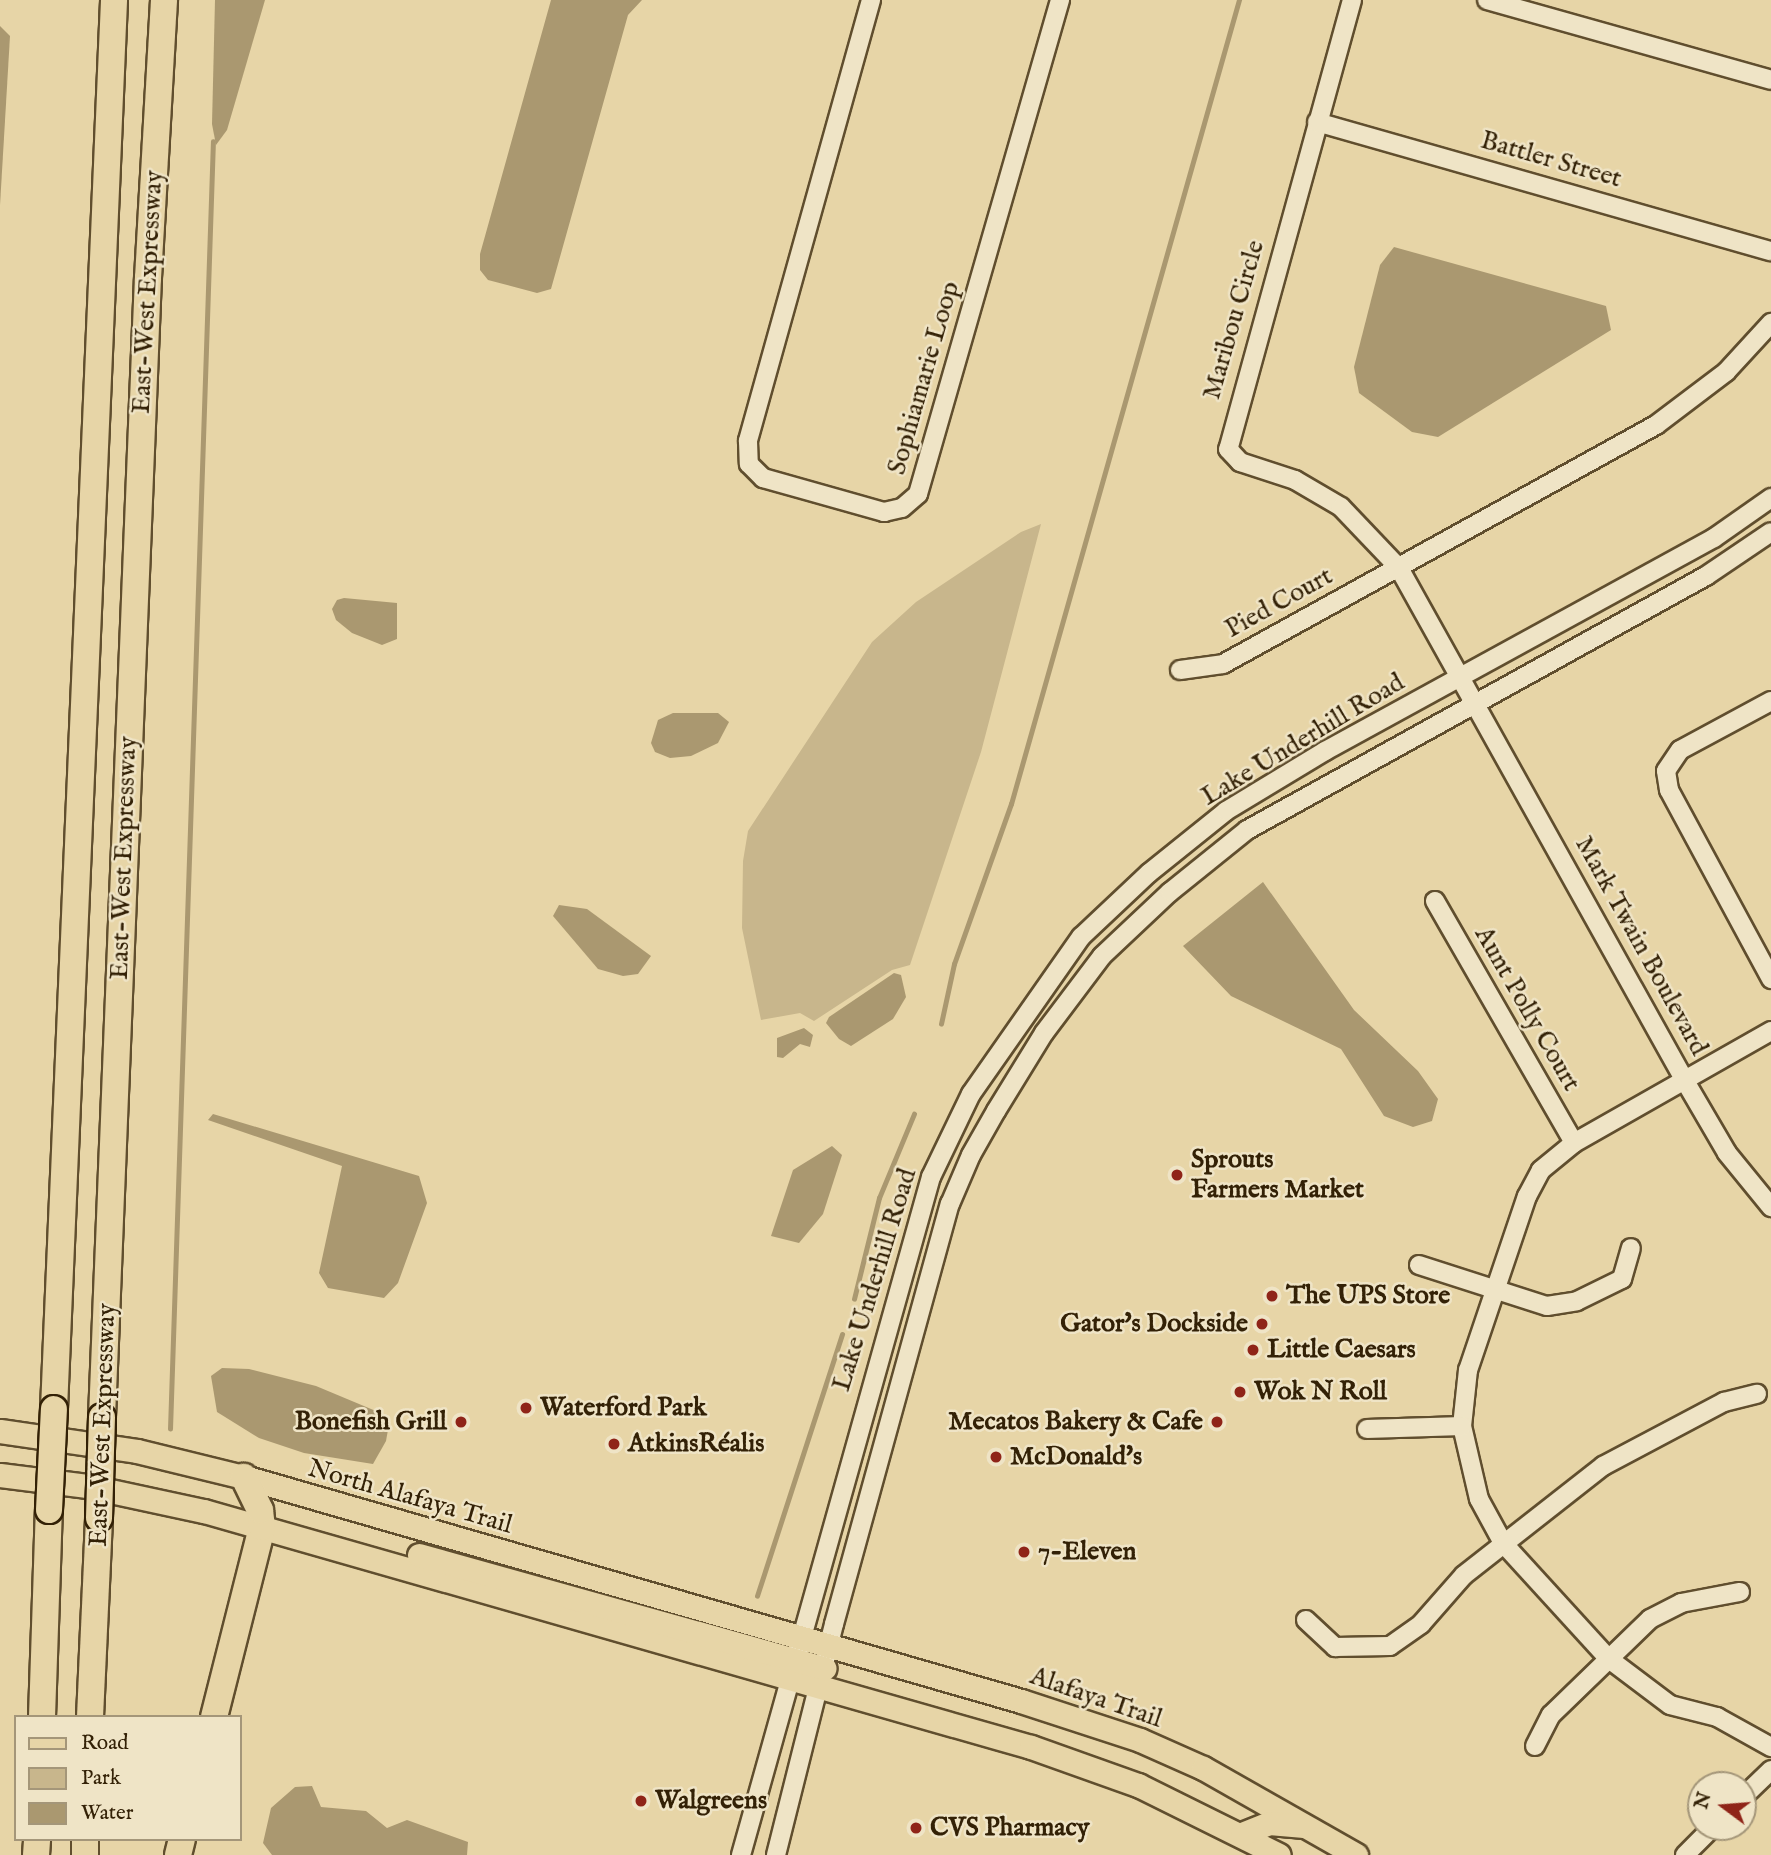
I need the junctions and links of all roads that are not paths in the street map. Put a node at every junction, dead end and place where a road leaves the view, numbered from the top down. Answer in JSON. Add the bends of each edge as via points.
{"nodes":[{"id":1,"x":114,"y":0,"type":"edge"},
{"id":2,"x":164,"y":0,"type":"edge"},
{"id":3,"x":871,"y":0,"type":"edge"},
{"id":4,"x":1060,"y":0,"type":"edge"},
{"id":5,"x":1352,"y":0,"type":"edge"},
{"id":6,"x":1487,"y":0,"type":"edge"},
{"id":7,"x":1771,"y":80,"type":"edge"},
{"id":8,"x":1317,"y":122,"type":"junction"},
{"id":9,"x":1771,"y":251,"type":"edge"},
{"id":10,"x":1771,"y":323,"type":"edge"},
{"id":11,"x":1771,"y":498,"type":"edge"},
{"id":12,"x":1771,"y":532,"type":"edge"},
{"id":13,"x":1399,"y":568,"type":"junction"},
{"id":14,"x":1180,"y":670,"type":"dead end"},
{"id":15,"x":1463,"y":678,"type":"junction"},
{"id":16,"x":1771,"y":701,"type":"edge"},
{"id":17,"x":1476,"y":702,"type":"junction"},
{"id":18,"x":1435,"y":901,"type":"dead end"},
{"id":19,"x":1771,"y":979,"type":"edge"},
{"id":20,"x":1771,"y":1031,"type":"edge"},
{"id":21,"x":1685,"y":1081,"type":"junction"},
{"id":22,"x":1574,"y":1143,"type":"junction"},
{"id":23,"x":1771,"y":1208,"type":"edge"},
{"id":24,"x":1631,"y":1248,"type":"dead end"},
{"id":25,"x":1419,"y":1265,"type":"dead end"},
{"id":26,"x":1493,"y":1292,"type":"junction"},
{"id":27,"x":886,"y":1329,"type":"junction"},
{"id":28,"x":913,"y":1338,"type":"junction"},
{"id":29,"x":1757,"y":1394,"type":"dead end"},
{"id":30,"x":1462,"y":1426,"type":"junction"},
{"id":31,"x":1367,"y":1429,"type":"dead end"},
{"id":32,"x":0,"y":1431,"type":"edge"},
{"id":33,"x":0,"y":1475,"type":"edge"},
{"id":34,"x":244,"y":1477,"type":"junction"},
{"id":35,"x":262,"y":1527,"type":"junction"},
{"id":36,"x":1503,"y":1543,"type":"junction"},
{"id":37,"x":1740,"y":1592,"type":"dead end"},
{"id":38,"x":1306,"y":1620,"type":"dead end"},
{"id":39,"x":795,"y":1658,"type":"junction"},
{"id":40,"x":1609,"y":1659,"type":"junction"},
{"id":41,"x":825,"y":1667,"type":"junction"},
{"id":42,"x":41,"y":1715,"type":"edge"},
{"id":43,"x":90,"y":1715,"type":"edge"},
{"id":44,"x":215,"y":1715,"type":"edge"},
{"id":45,"x":1535,"y":1746,"type":"dead end"},
{"id":46,"x":1771,"y":1747,"type":"edge"},
{"id":47,"x":1771,"y":1770,"type":"edge"},
{"id":48,"x":1757,"y":1784,"type":"edge"},
{"id":49,"x":1307,"y":1826,"type":"junction"},
{"id":50,"x":1242,"y":1834,"type":"junction"},
{"id":51,"x":1699,"y":1841,"type":"edge"},
{"id":52,"x":741,"y":1855,"type":"edge"},
{"id":53,"x":776,"y":1855,"type":"edge"},
{"id":54,"x":1279,"y":1855,"type":"edge"},
{"id":55,"x":1356,"y":1855,"type":"edge"},
{"id":56,"x":1685,"y":1855,"type":"edge"}],
"edges":[{"from":1,"to":42,"type":"highway","name":"East-West Expressway","bridge":true},
{"from":2,"to":43,"type":"highway","name":"East-West Expressway","bridge":true,"via":[[146,334]]},
{"from":3,"to":4,"type":"street","name":"Sophiamarie Loop","via":[[749,449],[749,464],[763,478],[884,512],[902,508],[918,494]]},
{"from":5,"to":8,"type":"street","name":"Maribou Circle"},
{"from":6,"to":7,"type":"street"},
{"from":8,"to":9,"type":"street","name":"Battler Street"},
{"from":8,"to":13,"type":"street","name":"Maribou Circle","via":[[1228,449],[1240,462],[1295,480],[1341,506]]},
{"from":10,"to":13,"type":"street","via":[[1726,372],[1656,425]]},
{"from":11,"to":15,"type":"street","name":"Lake Underhill Road","via":[[1714,538]]},
{"from":12,"to":17,"type":"street","name":"Lake Underhill Road","via":[[1706,576]]},
{"from":13,"to":14,"type":"street","name":"Pied Court","via":[[1223,664]]},
{"from":13,"to":15,"type":"street","name":"Maribou Circle"},
{"from":15,"to":17,"type":"street","name":"Maribou Circle"},
{"from":15,"to":27,"type":"street","name":"Lake Underhill Road","via":[[1325,751],[1226,811],[1149,873],[1081,937],[971,1094],[931,1177]]},
{"from":16,"to":19,"type":"street","via":[[1680,750],[1666,771],[1669,790]]},
{"from":17,"to":21,"type":"street","name":"Mark Twain Boulevard"},
{"from":17,"to":28,"type":"street","name":"Lake Underhill Road","via":[[1247,830],[1170,892],[1102,956],[1044,1033],[971,1154],[950,1204]]},
{"from":18,"to":22,"type":"street","name":"Aunt Polly Court"},
{"from":20,"to":21,"type":"street"},
{"from":21,"to":22,"type":"street"},
{"from":21,"to":23,"type":"street","name":"Mark Twain Boulevard","via":[[1727,1153]]},
{"from":22,"to":26,"type":"street","via":[[1541,1170]]},
{"from":24,"to":26,"type":"street","via":[[1622,1279],[1577,1301],[1547,1306]]},
{"from":25,"to":26,"type":"street"},
{"from":26,"to":30,"type":"street","via":[[1468,1370]]},
{"from":27,"to":28,"type":"street"},
{"from":27,"to":39,"type":"street","name":"Lake Underhill Road"},
{"from":28,"to":41,"type":"street","name":"Lake Underhill Road"},
{"from":29,"to":36,"type":"street","via":[[1724,1402],[1646,1440],[1603,1466]]},
{"from":30,"to":31,"type":"street"},
{"from":30,"to":36,"type":"street","via":[[1479,1499]]},
{"from":32,"to":34,"type":"main road","name":"North Alafaya Trail","via":[[137,1451]]},
{"from":33,"to":35,"type":"main road","via":[[148,1498]]},
{"from":34,"to":35,"type":"highway"},
{"from":34,"to":39,"type":"main road","name":"North Alafaya Trail"},
{"from":35,"to":39,"type":"main road","via":[[375,1559]]},
{"from":35,"to":44,"type":"highway"},
{"from":36,"to":38,"type":"street","via":[[1465,1575],[1422,1624],[1390,1646],[1335,1647]]},
{"from":36,"to":40,"type":"street"},
{"from":37,"to":40,"type":"street","via":[[1681,1603],[1650,1619]]},
{"from":39,"to":41,"type":"main road","name":"Alafaya Trail"},
{"from":39,"to":41,"type":"main road","name":"Alafaya Trail"},
{"from":39,"to":52,"type":"street","name":"Lake Underhill Road"},
{"from":40,"to":45,"type":"street","via":[[1551,1715]]},
{"from":40,"to":46,"type":"street","via":[[1670,1705],[1717,1717]]},
{"from":41,"to":49,"type":"main road","name":"Alafaya Trail","via":[[1140,1740],[1260,1797]]},
{"from":41,"to":50,"type":"main road","name":"Alafaya Trail","via":[[1083,1764]]},
{"from":41,"to":53,"type":"street","name":"Lake Underhill Road"},
{"from":47,"to":48,"type":"street"},
{"from":49,"to":50,"type":"main road","via":[[1269,1823]]},
{"from":49,"to":55,"type":"main road","name":"Alafaya Trail"},
{"from":50,"to":54,"type":"main road","name":"Alafaya Trail"},
{"from":51,"to":56,"type":"street"}]}
